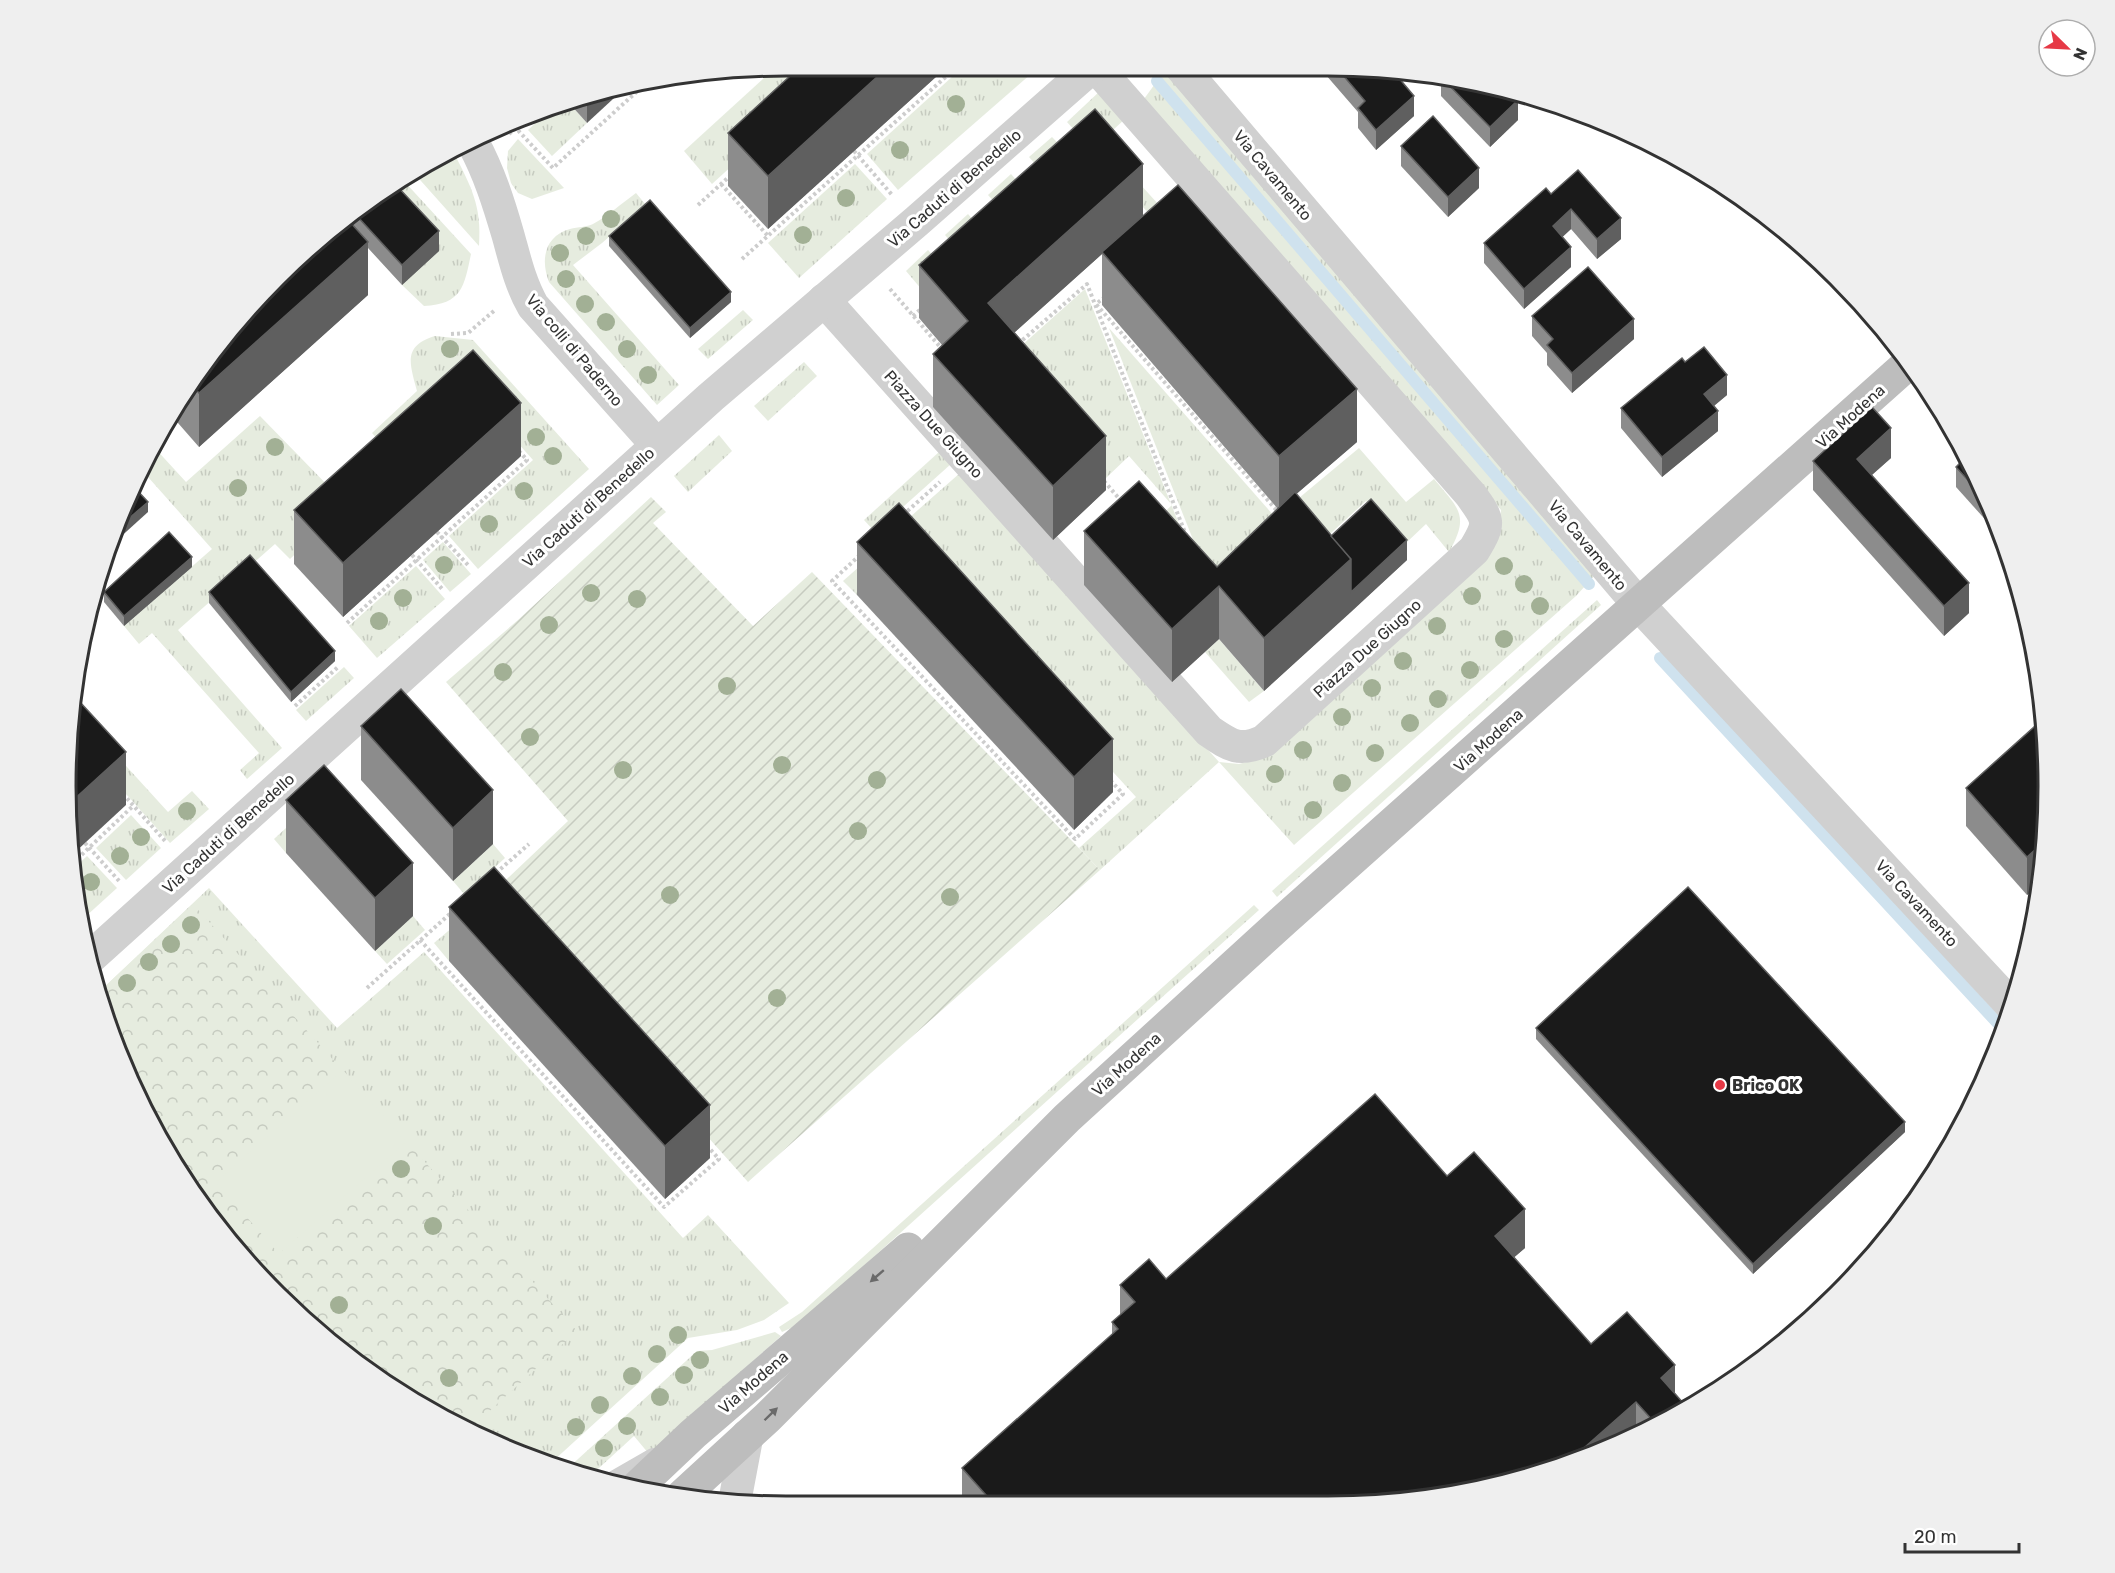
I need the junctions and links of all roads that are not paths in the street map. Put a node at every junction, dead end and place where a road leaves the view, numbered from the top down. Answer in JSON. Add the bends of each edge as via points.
{"nodes":[{"id":1,"x":1084,"y":76,"type":"edge"},
{"id":2,"x":1102,"y":76,"type":"edge"},
{"id":3,"x":1189,"y":76,"type":"edge"},
{"id":4,"x":476,"y":148,"type":"edge"},
{"id":5,"x":824,"y":300,"type":"junction"},
{"id":6,"x":1903,"y":369,"type":"edge"},
{"id":7,"x":657,"y":445,"type":"junction"},
{"id":8,"x":1639,"y":605,"type":"junction"},
{"id":9,"x":97,"y":952,"type":"edge"},
{"id":10,"x":2006,"y":999,"type":"edge"},
{"id":11,"x":1067,"y":1118,"type":"junction"},
{"id":12,"x":693,"y":1434,"type":"junction"},
{"id":13,"x":747,"y":1436,"type":"junction"},
{"id":14,"x":620,"y":1476,"type":"edge"},
{"id":15,"x":643,"y":1482,"type":"edge"},
{"id":16,"x":689,"y":1489,"type":"edge"},
{"id":17,"x":736,"y":1495,"type":"edge"}],
"edges":[{"from":1,"to":5,"type":"street","name":"Via Caduti di Benedello"},
{"from":2,"to":5,"type":"street","name":"Piazza Due Giugno","via":[[1485,514],[1486,530],[1474,550],[1264,741],[1237,747],[1209,731]]},
{"from":3,"to":8,"type":"street","name":"Via Cavamento"},
{"from":4,"to":7,"type":"street","name":"Via colli di Paderno","via":[[487,170],[516,269],[533,306]]},
{"from":5,"to":7,"type":"street","name":"Via Caduti di Benedello"},
{"from":6,"to":8,"type":"main road","name":"Via Modena"},
{"from":7,"to":9,"type":"street","name":"Via Caduti di Benedello"},
{"from":8,"to":10,"type":"street","name":"Via Cavamento"},
{"from":8,"to":11,"type":"main road","name":"Via Modena"},
{"from":11,"to":12,"type":"main road","name":"Via Modena","one_way":true,"via":[[954,1209]]},
{"from":13,"to":11,"type":"main road","name":"Via Modena","one_way":true},
{"from":12,"to":14,"type":"lane"},
{"from":12,"to":15,"type":"main road","name":"Via Modena"},
{"from":13,"to":16,"type":"main road","name":"Via Modena"},
{"from":13,"to":17,"type":"street"}]}
